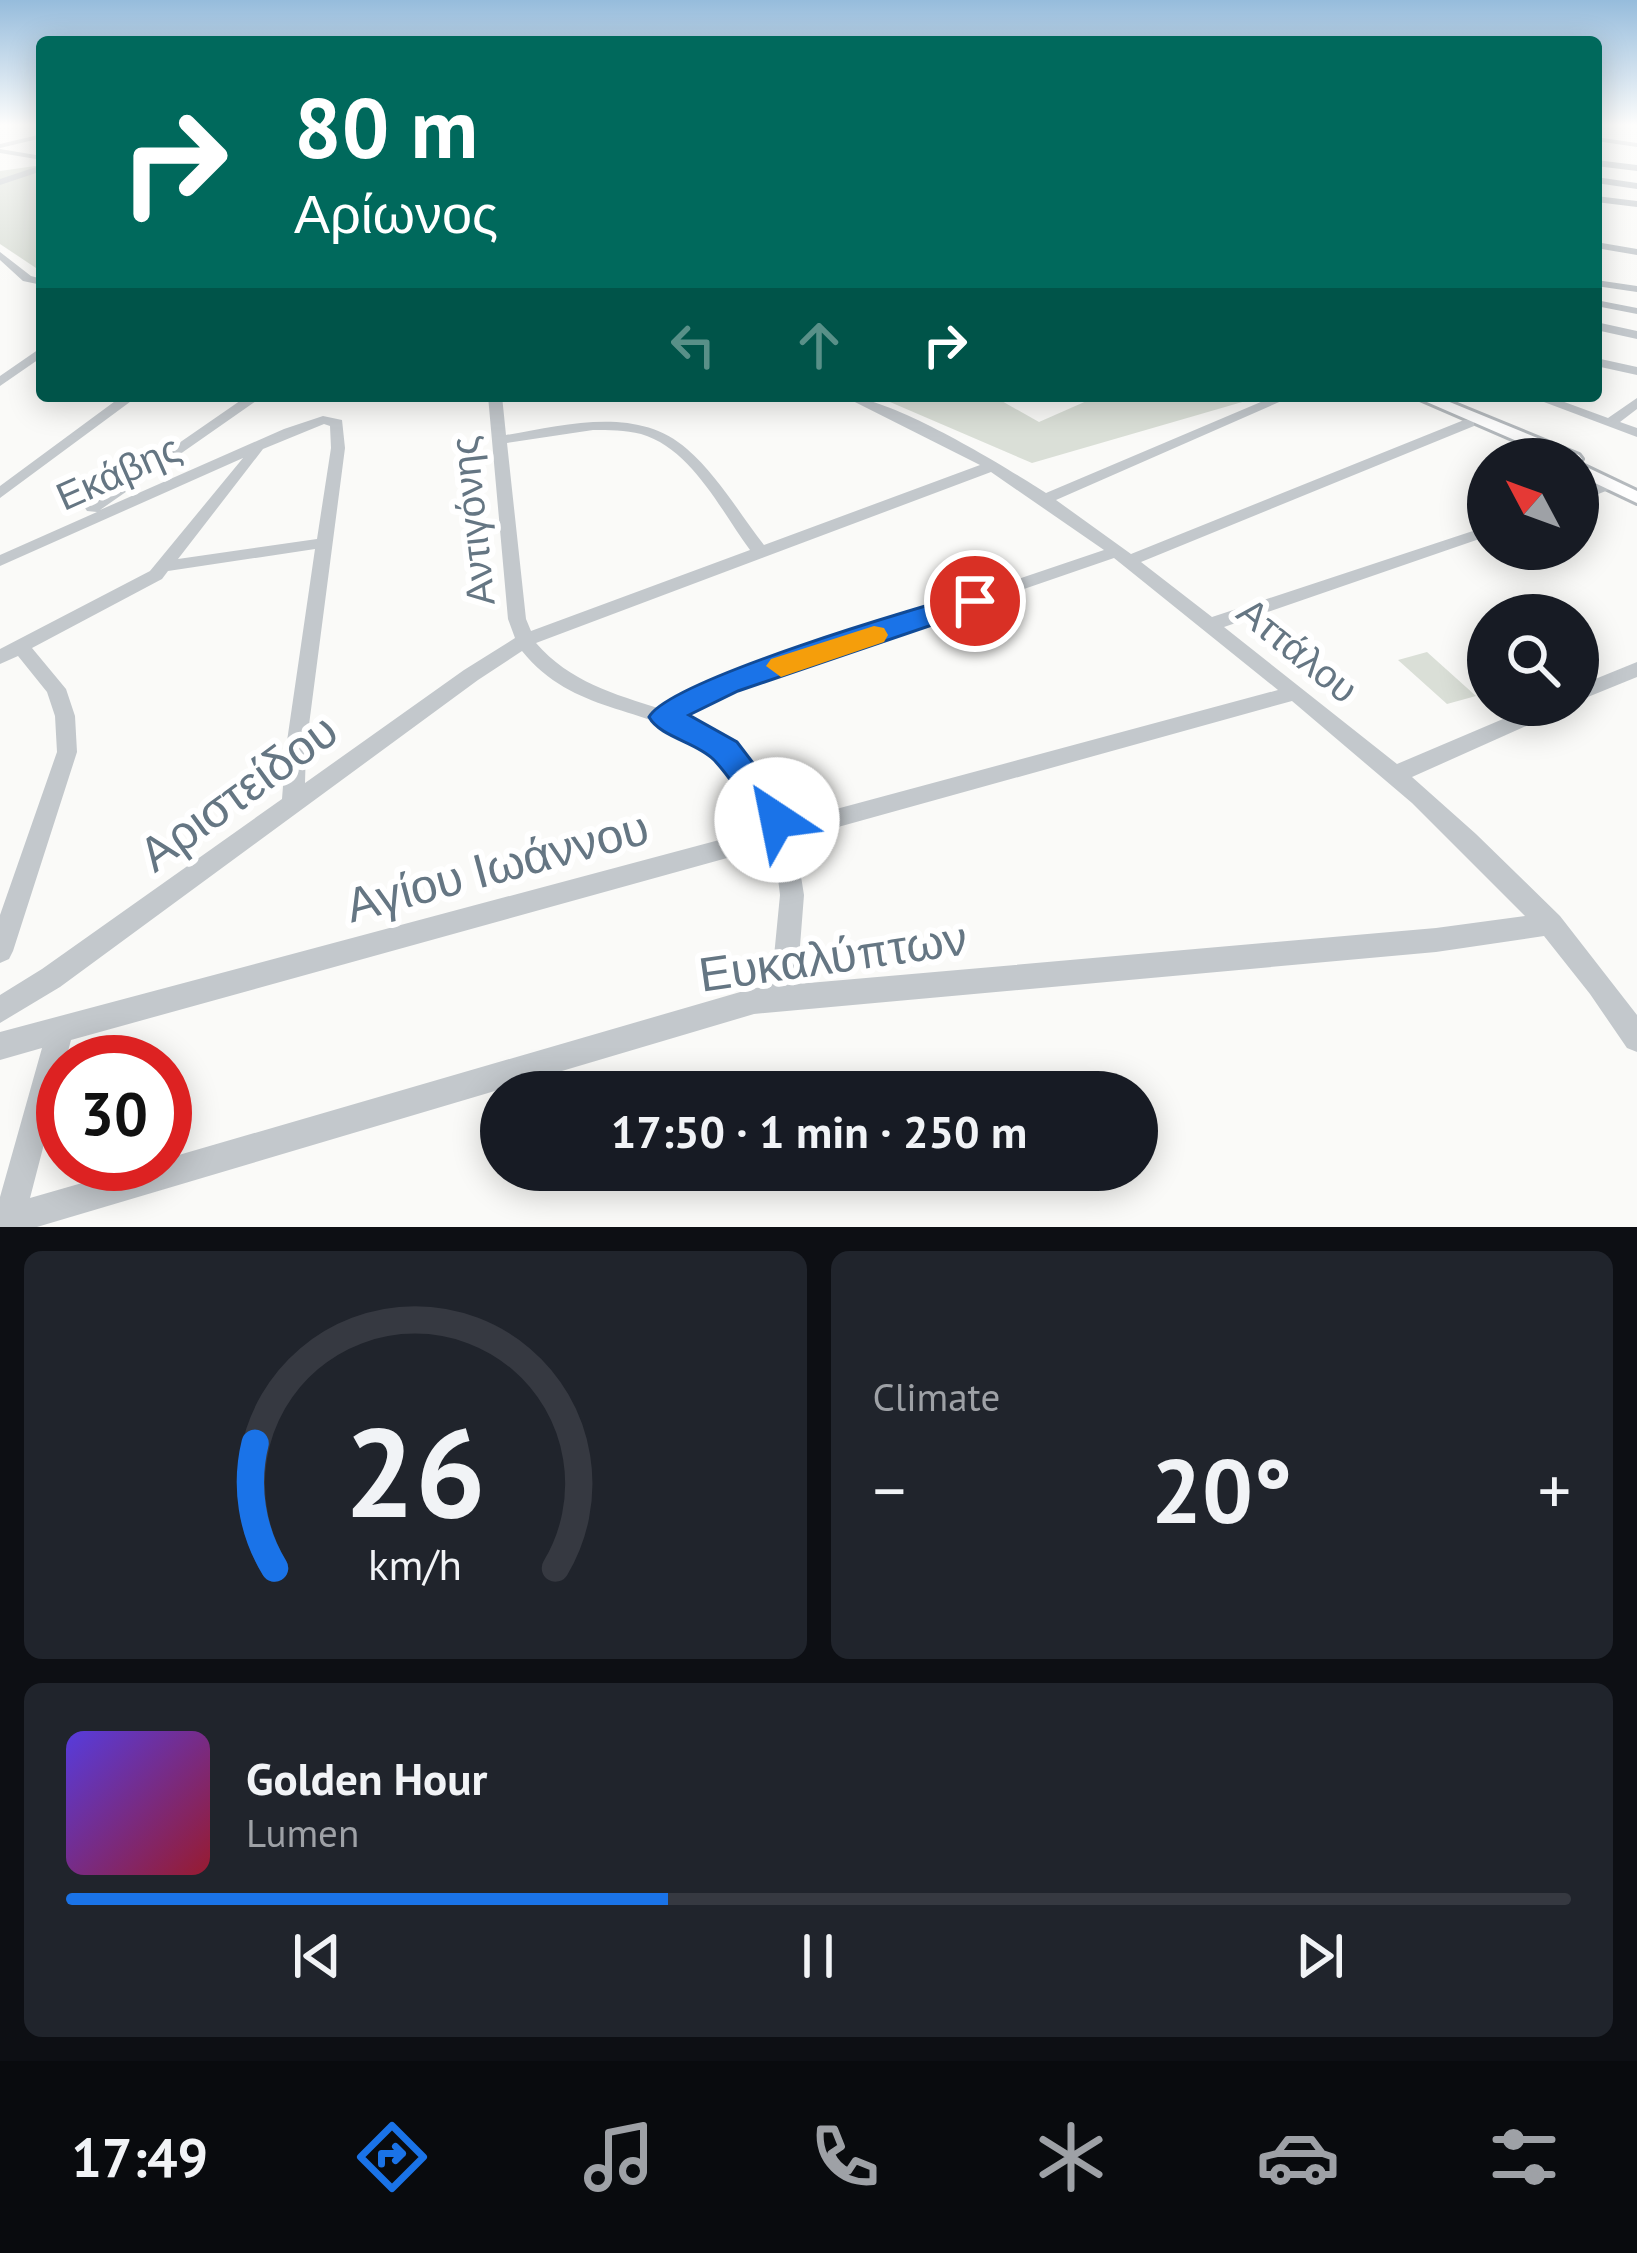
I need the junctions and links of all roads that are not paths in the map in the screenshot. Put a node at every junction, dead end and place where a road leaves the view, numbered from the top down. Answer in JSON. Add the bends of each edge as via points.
{"nodes":[{"id":1,"x":1602,"y":200,"type":"edge"},
{"id":2,"x":1637,"y":204,"type":"edge"},
{"id":3,"x":1602,"y":246,"type":"edge"},
{"id":4,"x":1637,"y":252,"type":"edge"},
{"id":5,"x":0,"y":255,"type":"edge"},
{"id":6,"x":36,"y":281,"type":"edge"},
{"id":7,"x":1602,"y":285,"type":"edge"},
{"id":8,"x":1637,"y":290,"type":"edge"},
{"id":9,"x":1602,"y":304,"type":"edge"},
{"id":10,"x":1637,"y":311,"type":"edge"},
{"id":11,"x":1602,"y":327,"type":"edge"},
{"id":12,"x":1637,"y":335,"type":"edge"},
{"id":13,"x":36,"y":355,"type":"edge"},
{"id":14,"x":1602,"y":363,"type":"edge"},
{"id":15,"x":1637,"y":371,"type":"edge"},
{"id":16,"x":2,"y":379,"type":"edge"},
{"id":17,"x":123,"y":402,"type":"edge"},
{"id":18,"x":247,"y":402,"type":"edge"},
{"id":19,"x":496,"y":402,"type":"edge"},
{"id":20,"x":862,"y":402,"type":"edge"},
{"id":21,"x":1272,"y":402,"type":"edge"},
{"id":22,"x":1420,"y":402,"type":"edge"},
{"id":23,"x":1435,"y":402,"type":"edge"},
{"id":24,"x":1551,"y":402,"type":"edge"},
{"id":25,"x":1637,"y":403,"type":"edge"},
{"id":26,"x":1469,"y":424,"type":"junction"},
{"id":27,"x":1610,"y":424,"type":"junction"},
{"id":28,"x":1637,"y":433,"type":"edge"},
{"id":29,"x":1504,"y":438,"type":"edge"},
{"id":30,"x":1518,"y":438,"type":"edge"},
{"id":31,"x":500,"y":440,"type":"junction"},
{"id":32,"x":262,"y":444,"type":"junction"},
{"id":33,"x":992,"y":466,"type":"junction"},
{"id":34,"x":1599,"y":475,"type":"edge"},
{"id":35,"x":1599,"y":477,"type":"edge"},
{"id":36,"x":1611,"y":484,"type":"junction"},
{"id":37,"x":1599,"y":489,"type":"edge"},
{"id":38,"x":0,"y":493,"type":"edge"},
{"id":39,"x":1637,"y":494,"type":"edge"},
{"id":40,"x":1043,"y":500,"type":"junction"},
{"id":41,"x":68,"y":530,"type":"junction"},
{"id":42,"x":1467,"y":539,"type":"edge"},
{"id":43,"x":324,"y":543,"type":"junction"},
{"id":44,"x":761,"y":553,"type":"junction"},
{"id":45,"x":1122,"y":556,"type":"junction"},
{"id":46,"x":0,"y":561,"type":"edge"},
{"id":47,"x":167,"y":566,"type":"junction"},
{"id":48,"x":1209,"y":625,"type":"junction"},
{"id":49,"x":524,"y":641,"type":"junction"},
{"id":50,"x":10,"y":651,"type":"edge"},
{"id":51,"x":1637,"y":669,"type":"edge"},
{"id":52,"x":1599,"y":685,"type":"edge"},
{"id":53,"x":1295,"y":693,"type":"junction"},
{"id":54,"x":664,"y":717,"type":"junction"},
{"id":55,"x":1507,"y":726,"type":"edge"},
{"id":56,"x":1394,"y":775,"type":"junction"},
{"id":57,"x":293,"y":804,"type":"junction"},
{"id":58,"x":782,"y":832,"type":"junction"},
{"id":59,"x":1551,"y":924,"type":"junction"},
{"id":60,"x":0,"y":951,"type":"edge"},
{"id":61,"x":782,"y":998,"type":"junction"},
{"id":62,"x":0,"y":1010,"type":"edge"},
{"id":63,"x":60,"y":1030,"type":"junction"},
{"id":64,"x":1637,"y":1038,"type":"edge"},
{"id":65,"x":0,"y":1046,"type":"edge"},
{"id":66,"x":8,"y":1224,"type":"edge"}],
"edges":[{"from":1,"to":2,"type":"street"},
{"from":3,"to":4,"type":"street"},
{"from":5,"to":6,"type":"street"},
{"from":7,"to":8,"type":"street"},
{"from":9,"to":10,"type":"street"},
{"from":11,"to":12,"type":"street"},
{"from":13,"to":16,"type":"street"},
{"from":14,"to":15,"type":"street"},
{"from":17,"to":38,"type":"street"},
{"from":18,"to":41,"type":"street"},
{"from":19,"to":31,"type":"street","name":"Αντιγόνης"},
{"from":20,"to":33,"type":"street","name":"Αττάλου"},
{"from":21,"to":40,"type":"street"},
{"from":22,"to":26,"type":"main road"},
{"from":23,"to":30,"type":"main road"},
{"from":24,"to":27,"type":"street"},
{"from":25,"to":27,"type":"street"},
{"from":26,"to":29,"type":"main road"},
{"from":26,"to":45,"type":"street"},
{"from":27,"to":28,"type":"street"},
{"from":31,"to":44,"type":"street","via":[[604,427],[659,437],[685,455]]},
{"from":31,"to":49,"type":"street","name":"Αντιγόνης"},
{"from":32,"to":41,"type":"street","name":"Εκάβης"},
{"from":32,"to":43,"type":"street","name":"Εκάβης","via":[[337,423]]},
{"from":32,"to":47,"type":"street"},
{"from":33,"to":40,"type":"street","name":"Αττάλου"},
{"from":33,"to":44,"type":"street","name":"Αριστείδου"},
{"from":34,"to":39,"type":"main road"},
{"from":35,"to":36,"type":"main road"},
{"from":36,"to":37,"type":"street"},
{"from":36,"to":39,"type":"main road"},
{"from":40,"to":45,"type":"street","name":"Αττάλου"},
{"from":41,"to":46,"type":"street","name":"Εκάβης"},
{"from":42,"to":48,"type":"street"},
{"from":43,"to":47,"type":"street"},
{"from":43,"to":57,"type":"street"},
{"from":44,"to":49,"type":"street","name":"Αριστείδου"},
{"from":45,"to":48,"type":"street","name":"Αττάλου"},
{"from":45,"to":54,"type":"street","via":[[728,684]]},
{"from":47,"to":50,"type":"street"},
{"from":48,"to":53,"type":"street","name":"Αττάλου"},
{"from":49,"to":54,"type":"street","name":"Αντιγόνης","via":[[568,685]]},
{"from":49,"to":57,"type":"street","name":"Αριστείδου"},
{"from":50,"to":60,"type":"street","via":[[56,689],[67,752]]},
{"from":51,"to":52,"type":"street"},
{"from":53,"to":56,"type":"street","name":"Αττάλου"},
{"from":53,"to":58,"type":"street","name":"Αγίου Ιωάννου"},
{"from":54,"to":58,"type":"street","name":"Αντιγόνης","via":[[725,751]]},
{"from":55,"to":56,"type":"street"},
{"from":56,"to":59,"type":"street","name":"Αττάλου"},
{"from":57,"to":62,"type":"street","name":"Αριστείδου"},
{"from":58,"to":61,"type":"street","name":"Αντιγόνης","via":[[793,900]]},
{"from":58,"to":63,"type":"street","name":"Αγίου Ιωάννου"},
{"from":59,"to":61,"type":"street","name":"Ευκαλύπτων"},
{"from":59,"to":64,"type":"street","name":"Αττάλου"},
{"from":61,"to":66,"type":"street","name":"Ευκαλύπτων"},
{"from":63,"to":65,"type":"street","name":"Αγίου Ιωάννου"},
{"from":63,"to":66,"type":"street"}]}
